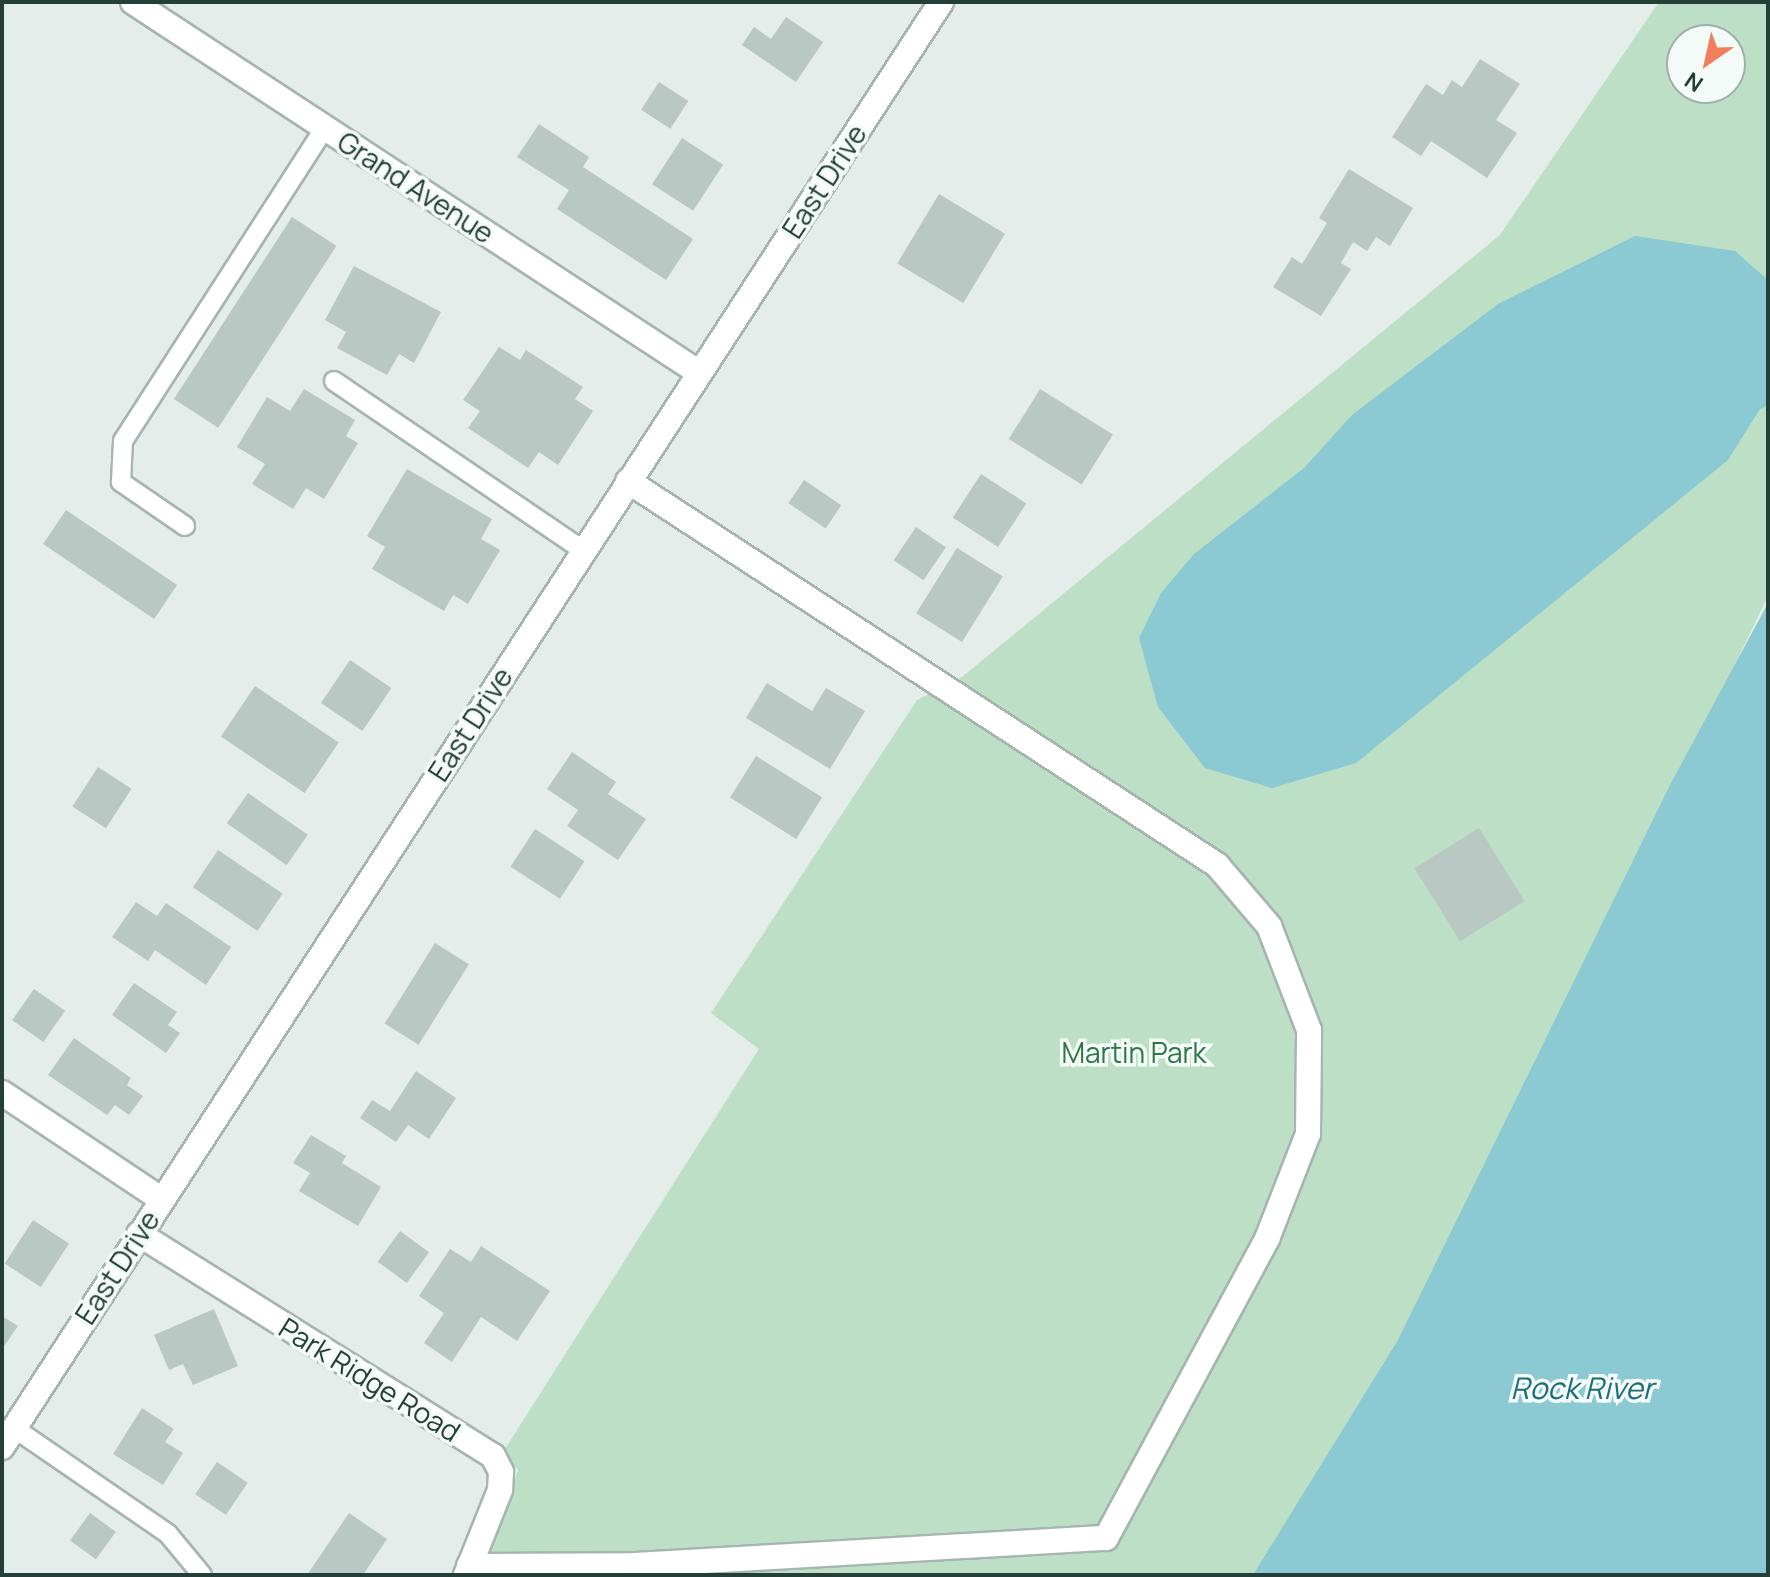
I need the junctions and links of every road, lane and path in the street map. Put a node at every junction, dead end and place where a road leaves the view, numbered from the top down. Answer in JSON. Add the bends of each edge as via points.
{"nodes":[{"id":1,"x":133,"y":2,"type":"edge"},
{"id":2,"x":941,"y":2,"type":"edge"},
{"id":3,"x":325,"y":128,"type":"junction"},
{"id":4,"x":698,"y":372,"type":"junction"},
{"id":5,"x":334,"y":381,"type":"dead end"},
{"id":6,"x":628,"y":481,"type":"junction"},
{"id":7,"x":185,"y":526,"type":"dead end"},
{"id":8,"x":583,"y":550,"type":"junction"},
{"id":9,"x":2,"y":1093,"type":"edge"},
{"id":10,"x":161,"y":1199,"type":"junction"},
{"id":11,"x":139,"y":1234,"type":"junction"},
{"id":12,"x":8,"y":1437,"type":"edge"},
{"id":13,"x":468,"y":1570,"type":"edge"},
{"id":14,"x":202,"y":1575,"type":"edge"}],
"edges":[{"from":1,"to":3,"type":"street","name":"Grand Avenue"},
{"from":2,"to":4,"type":"street","name":"East Drive"},
{"from":3,"to":4,"type":"street","name":"Grand Avenue"},
{"from":3,"to":7,"type":"lane","via":[[123,441],[121,482]]},
{"from":4,"to":6,"type":"street","name":"East Drive"},
{"from":5,"to":8,"type":"lane"},
{"from":6,"to":8,"type":"street","name":"East Drive"},
{"from":6,"to":13,"type":"street","via":[[1217,865],[1269,926],[1309,1030],[1308,1134],[1267,1239],[1106,1538]]},
{"from":8,"to":10,"type":"street","name":"East Drive"},
{"from":9,"to":10,"type":"street"},
{"from":10,"to":11,"type":"street","name":"East Drive"},
{"from":11,"to":12,"type":"street","name":"East Drive"},
{"from":11,"to":13,"type":"street","name":"Park Ridge Road","via":[[493,1456],[501,1472],[500,1490]]},
{"from":12,"to":14,"type":"lane","via":[[168,1534]]}]}
